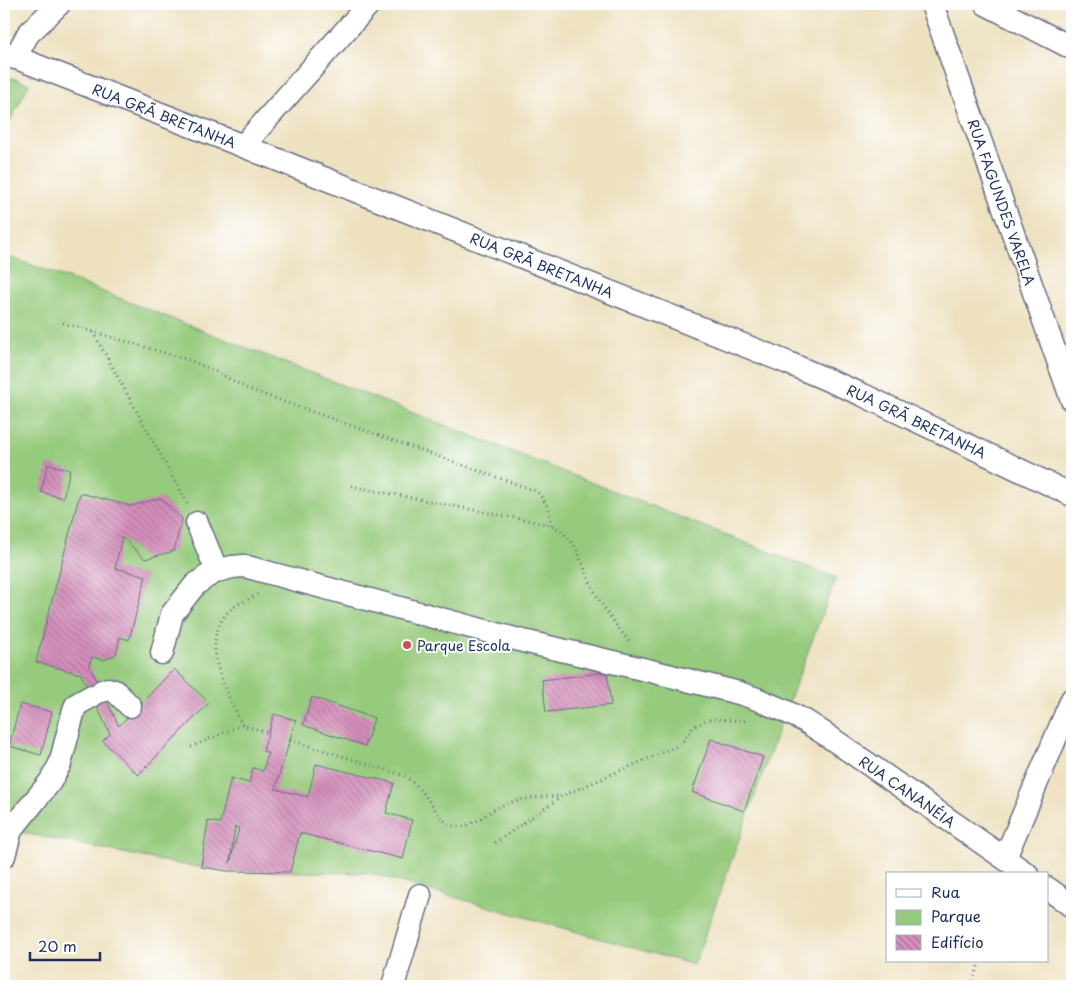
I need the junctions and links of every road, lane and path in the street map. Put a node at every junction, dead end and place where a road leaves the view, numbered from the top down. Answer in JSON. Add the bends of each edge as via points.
{"nodes":[{"id":1,"x":59,"y":4,"type":"edge"},
{"id":2,"x":369,"y":4,"type":"edge"},
{"id":3,"x":932,"y":4,"type":"edge"},
{"id":4,"x":986,"y":4,"type":"edge"},
{"id":5,"x":1072,"y":48,"type":"edge"},
{"id":6,"x":9,"y":56,"type":"edge"},
{"id":7,"x":243,"y":146,"type":"junction"},
{"id":8,"x":63,"y":323,"type":"dead end"},
{"id":9,"x":93,"y":332,"type":"junction"},
{"id":10,"x":1072,"y":400,"type":"edge"},
{"id":11,"x":351,"y":486,"type":"dead end"},
{"id":12,"x":1072,"y":495,"type":"edge"},
{"id":13,"x":198,"y":523,"type":"joint"},
{"id":14,"x":550,"y":525,"type":"junction"},
{"id":15,"x":217,"y":571,"type":"junction"},
{"id":16,"x":279,"y":576,"type":"junction"},
{"id":17,"x":162,"y":653,"type":"dead end"},
{"id":18,"x":651,"y":671,"type":"junction"},
{"id":19,"x":1072,"y":699,"type":"edge"},
{"id":20,"x":130,"y":706,"type":"dead end"},
{"id":21,"x":778,"y":708,"type":"junction"},
{"id":22,"x":242,"y":724,"type":"junction"},
{"id":23,"x":269,"y":733,"type":"dead end"},
{"id":24,"x":290,"y":740,"type":"dead end"},
{"id":25,"x":191,"y":747,"type":"dead end"},
{"id":26,"x":562,"y":796,"type":"junction"},
{"id":27,"x":496,"y":843,"type":"dead end"},
{"id":28,"x":4,"y":856,"type":"edge"},
{"id":29,"x":1005,"y":858,"type":"junction"},
{"id":30,"x":1024,"y":872,"type":"edge"},
{"id":31,"x":1048,"y":889,"type":"edge"},
{"id":32,"x":420,"y":895,"type":"dead end"},
{"id":33,"x":1072,"y":906,"type":"edge"},
{"id":34,"x":980,"y":962,"type":"edge"},
{"id":35,"x":393,"y":986,"type":"edge"},
{"id":36,"x":971,"y":986,"type":"edge"}],
"edges":[{"from":1,"to":6,"type":"street"},
{"from":2,"to":7,"type":"street"},
{"from":3,"to":10,"type":"street","name":"RUA FAGUNDES VARELA"},
{"from":4,"to":5,"type":"street"},
{"from":6,"to":7,"type":"street","name":"RUA GRÃ BRETANHA"},
{"from":7,"to":12,"type":"street","name":"RUA GRÃ BRETANHA","via":[[786,362]]},
{"from":8,"to":9,"type":"path"},
{"from":9,"to":13,"type":"path"},
{"from":9,"to":14,"type":"path","via":[[189,360],[248,389],[536,491],[549,510]]},
{"from":11,"to":14,"type":"path"},
{"from":13,"to":15,"type":"street"},
{"from":14,"to":18,"type":"path","via":[[572,541],[605,609]]},
{"from":15,"to":16,"type":"street","name":"RUA CANANÉIA","via":[[244,566]]},
{"from":15,"to":17,"type":"street","via":[[195,585],[172,614]]},
{"from":16,"to":18,"type":"street","name":"RUA CANANÉIA","via":[[523,641]]},
{"from":16,"to":22,"type":"path","via":[[269,587],[230,611],[222,620],[215,638],[218,668]]},
{"from":18,"to":21,"type":"street","name":"RUA CANANÉIA","via":[[739,693]]},
{"from":19,"to":29,"type":"street"},
{"from":20,"to":28,"type":"street","via":[[108,688],[76,705],[60,764],[11,830]]},
{"from":21,"to":26,"type":"path","via":[[748,720],[707,720],[693,727],[676,747]]},
{"from":21,"to":29,"type":"street","name":"RUA CANANÉIA","via":[[825,734]]},
{"from":22,"to":23,"type":"path"},
{"from":22,"to":25,"type":"path"},
{"from":24,"to":26,"type":"path","via":[[403,775],[414,783],[450,825],[462,827],[471,824],[507,803],[532,797]]},
{"from":26,"to":27,"type":"path"},
{"from":29,"to":30,"type":"street","name":"RUA CANANÉIA"},
{"from":31,"to":33,"type":"street"},
{"from":32,"to":35,"type":"street"},
{"from":34,"to":36,"type":"path"}]}
